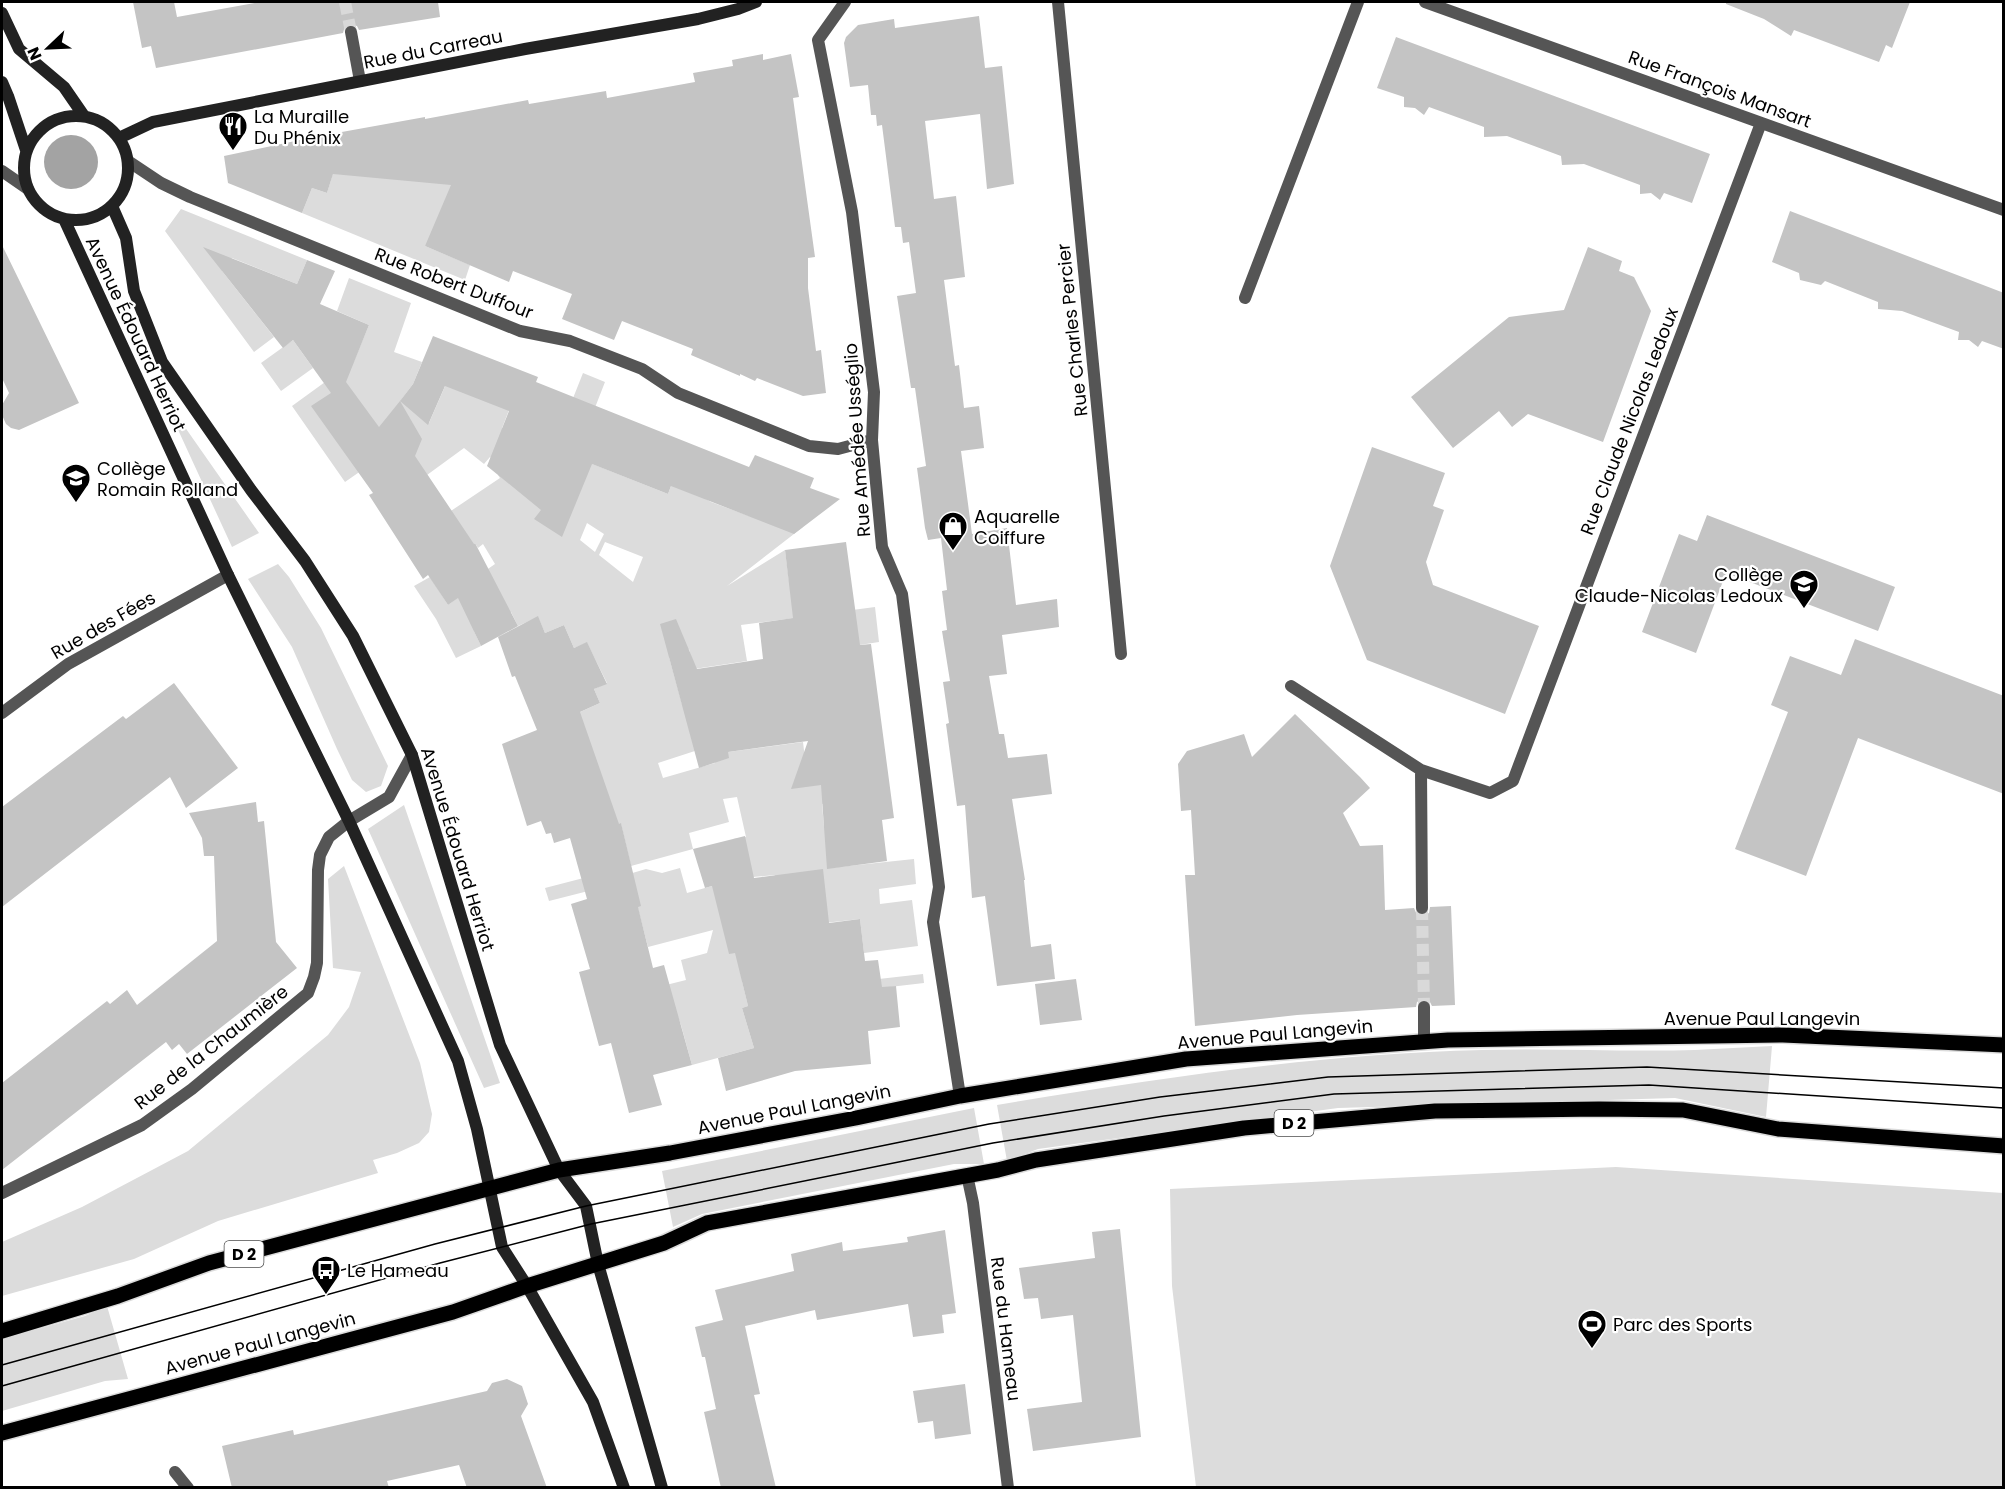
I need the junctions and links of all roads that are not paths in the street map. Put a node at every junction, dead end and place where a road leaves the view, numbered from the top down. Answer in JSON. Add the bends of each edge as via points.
{"nodes":[{"id":1,"x":756,"y":2,"type":"edge"},
{"id":2,"x":845,"y":2,"type":"edge"},
{"id":3,"x":1058,"y":2,"type":"edge"},
{"id":4,"x":1358,"y":2,"type":"edge"},
{"id":5,"x":1425,"y":2,"type":"edge"},
{"id":6,"x":2,"y":13,"type":"edge"},
{"id":7,"x":351,"y":32,"type":"tunnel mouth"},
{"id":8,"x":360,"y":81,"type":"junction"},
{"id":9,"x":2,"y":82,"type":"edge"},
{"id":10,"x":84,"y":116,"type":"junction"},
{"id":11,"x":1761,"y":123,"type":"junction"},
{"id":12,"x":118,"y":138,"type":"junction"},
{"id":13,"x":26,"y":150,"type":"junction"},
{"id":14,"x":128,"y":161,"type":"junction"},
{"id":15,"x":2,"y":171,"type":"edge"},
{"id":16,"x":28,"y":189,"type":"junction"},
{"id":17,"x":112,"y":206,"type":"junction"},
{"id":18,"x":2004,"y":210,"type":"edge"},
{"id":19,"x":64,"y":219,"type":"junction"},
{"id":20,"x":1245,"y":298,"type":"dead end"},
{"id":21,"x":872,"y":440,"type":"junction"},
{"id":22,"x":228,"y":575,"type":"junction"},
{"id":23,"x":1121,"y":654,"type":"dead end"},
{"id":24,"x":1291,"y":686,"type":"dead end"},
{"id":25,"x":2,"y":713,"type":"edge"},
{"id":26,"x":412,"y":755,"type":"junction"},
{"id":27,"x":1421,"y":770,"type":"junction"},
{"id":28,"x":349,"y":821,"type":"junction"},
{"id":29,"x":1422,"y":908,"type":"tunnel mouth"},
{"id":30,"x":1424,"y":1007,"type":"tunnel mouth"},
{"id":31,"x":1424,"y":1041,"type":"junction"},
{"id":32,"x":2004,"y":1045,"type":"edge"},
{"id":33,"x":960,"y":1096,"type":"junction"},
{"id":34,"x":2004,"y":1146,"type":"edge"},
{"id":35,"x":560,"y":1170,"type":"junction"},
{"id":36,"x":967,"y":1175,"type":"junction"},
{"id":37,"x":490,"y":1188,"type":"junction"},
{"id":38,"x":2,"y":1193,"type":"edge"},
{"id":39,"x":598,"y":1264,"type":"junction"},
{"id":40,"x":527,"y":1286,"type":"junction"},
{"id":41,"x":2,"y":1331,"type":"edge"},
{"id":42,"x":2,"y":1433,"type":"edge"},
{"id":43,"x":175,"y":1472,"type":"dead end"},
{"id":44,"x":188,"y":1488,"type":"edge"},
{"id":45,"x":624,"y":1488,"type":"edge"},
{"id":46,"x":662,"y":1488,"type":"edge"},
{"id":47,"x":1008,"y":1488,"type":"edge"}],
"edges":[{"from":1,"to":8,"type":"street","name":"Rue du Carreau","via":[[698,19]]},
{"from":2,"to":21,"type":"street","name":"Rue Amédée Usséglio","via":[[818,40],[852,212],[874,392]]},
{"from":3,"to":23,"type":"street","name":"Rue Charles Percier"},
{"from":4,"to":20,"type":"street"},
{"from":5,"to":11,"type":"street","name":"Rue François Mansart"},
{"from":6,"to":10,"type":"street","via":[[19,49],[64,87]]},
{"from":7,"to":8,"type":"street"},
{"from":8,"to":12,"type":"street","name":"Rue du Carreau","via":[[153,122]]},
{"from":9,"to":13,"type":"street"},
{"from":10,"to":12,"type":"street","via":[[109,127]]},
{"from":10,"to":13,"type":"street","via":[[69,116],[44,126]]},
{"from":11,"to":18,"type":"street","name":"Rue François Mansart"},
{"from":11,"to":27,"type":"street","name":"Rue Claude Nicolas Ledoux","via":[[1513,780],[1490,793]]},
{"from":12,"to":14,"type":"street"},
{"from":13,"to":16,"type":"street","via":[[23,163]]},
{"from":14,"to":17,"type":"street","via":[[128,178]]},
{"from":14,"to":21,"type":"street","name":"Rue Robert Duffour","via":[[190,197],[520,331],[570,341],[642,369],[678,393],[809,446],[838,449]]},
{"from":15,"to":16,"type":"street"},
{"from":16,"to":19,"type":"street","via":[[36,203]]},
{"from":17,"to":19,"type":"street","via":[[81,221]]},
{"from":17,"to":26,"type":"street","name":"Avenue Édouard Herriot","via":[[126,238],[134,291],[162,362],[250,490],[305,561],[353,636]]},
{"from":19,"to":22,"type":"street","name":"Avenue Édouard Herriot"},
{"from":21,"to":33,"type":"street","name":"Rue Amédée Usséglio","via":[[882,546],[902,594],[939,887],[933,922]]},
{"from":22,"to":25,"type":"street","name":"Rue des Fées","via":[[68,664]]},
{"from":22,"to":28,"type":"street","name":"Avenue Édouard Herriot"},
{"from":24,"to":27,"type":"street","name":"Rue Claude Nicolas Ledoux"},
{"from":26,"to":28,"type":"street","name":"Rue de la Chaumière","via":[[389,797]]},
{"from":26,"to":35,"type":"street","name":"Avenue Édouard Herriot","via":[[500,1046]]},
{"from":27,"to":29,"type":"street"},
{"from":28,"to":37,"type":"street","name":"Avenue Édouard Herriot","via":[[458,1061]]},
{"from":28,"to":38,"type":"street","name":"Rue de la Chaumière","via":[[329,837],[320,855],[317,963],[308,993],[142,1125]]},
{"from":30,"to":31,"type":"street"},
{"from":31,"to":32,"type":"main road","name":"Avenue Paul Langevin","number":"D 2","via":[[1783,1035]]},
{"from":31,"to":33,"type":"main road","name":"Avenue Paul Langevin","number":"D 2","via":[[1186,1059]]},
{"from":33,"to":35,"type":"main road","name":"Avenue Paul Langevin","number":"D 2","via":[[682,1151]]},
{"from":34,"to":36,"type":"main road","name":"Avenue Paul Langevin","number":"D 2","via":[[1778,1130],[1683,1110],[1434,1111],[1244,1128],[1036,1160]]},
{"from":35,"to":37,"type":"main road","name":"Avenue Paul Langevin","number":"D 2"},
{"from":35,"to":39,"type":"street","via":[[586,1206]]},
{"from":36,"to":39,"type":"main road","name":"Avenue Paul Langevin","number":"D 2","via":[[707,1223],[664,1243]]},
{"from":36,"to":47,"type":"street","name":"Rue du Hameau"},
{"from":37,"to":40,"type":"street","via":[[502,1247]]},
{"from":37,"to":41,"type":"main road","name":"Avenue Paul Langevin","number":"D 2","via":[[209,1263]]},
{"from":39,"to":40,"type":"main road","name":"Avenue Paul Langevin","number":"D 2"},
{"from":39,"to":46,"type":"street"},
{"from":40,"to":42,"type":"main road","name":"Avenue Paul Langevin","number":"D 2","via":[[453,1312]]},
{"from":40,"to":45,"type":"street","via":[[593,1402]]},
{"from":43,"to":44,"type":"street"}]}
